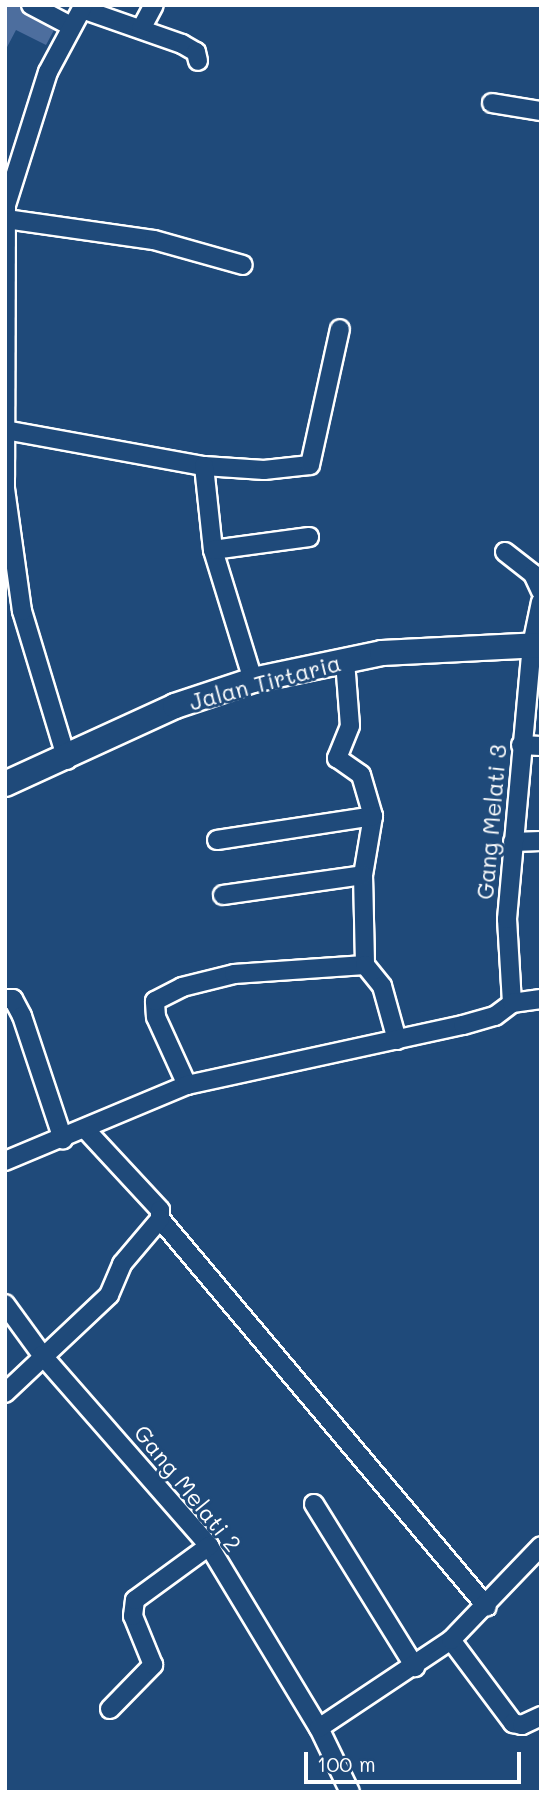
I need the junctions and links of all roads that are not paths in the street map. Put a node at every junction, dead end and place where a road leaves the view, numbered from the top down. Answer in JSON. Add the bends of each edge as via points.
{"nodes":[{"id":1,"x":31,"y":5,"type":"edge"},
{"id":2,"x":154,"y":5,"type":"edge"},
{"id":3,"x":83,"y":7,"type":"edge"},
{"id":4,"x":71,"y":26,"type":"junction"},
{"id":5,"x":141,"y":29,"type":"junction"},
{"id":6,"x":198,"y":61,"type":"dead end"},
{"id":7,"x":492,"y":103,"type":"dead end"},
{"id":8,"x":541,"y":111,"type":"edge"},
{"id":9,"x":8,"y":179,"type":"edge"},
{"id":10,"x":6,"y":219,"type":"edge"},
{"id":11,"x":243,"y":265,"type":"dead end"},
{"id":12,"x":340,"y":329,"type":"dead end"},
{"id":13,"x":7,"y":431,"type":"edge"},
{"id":14,"x":204,"y":466,"type":"junction"},
{"id":15,"x":309,"y":537,"type":"dead end"},
{"id":16,"x":213,"y":550,"type":"junction"},
{"id":17,"x":505,"y":552,"type":"dead end"},
{"id":18,"x":541,"y":591,"type":"edge"},
{"id":19,"x":541,"y":602,"type":"edge"},
{"id":20,"x":536,"y":645,"type":"edge"},
{"id":21,"x":345,"y":661,"type":"junction"},
{"id":22,"x":253,"y":680,"type":"junction"},
{"id":23,"x":521,"y":745,"type":"junction"},
{"id":24,"x":541,"y":746,"type":"edge"},
{"id":25,"x":67,"y":760,"type":"junction"},
{"id":26,"x":5,"y":784,"type":"edge"},
{"id":27,"x":373,"y":816,"type":"junction"},
{"id":28,"x":217,"y":840,"type":"dead end"},
{"id":29,"x":541,"y":841,"type":"edge"},
{"id":30,"x":513,"y":842,"type":"junction"},
{"id":31,"x":363,"y":875,"type":"junction"},
{"id":32,"x":223,"y":895,"type":"dead end"},
{"id":33,"x":365,"y":965,"type":"junction"},
{"id":34,"x":5,"y":999,"type":"edge"},
{"id":35,"x":541,"y":999,"type":"edge"},
{"id":36,"x":512,"y":1003,"type":"junction"},
{"id":37,"x":397,"y":1040,"type":"junction"},
{"id":38,"x":187,"y":1084,"type":"junction"},
{"id":39,"x":86,"y":1130,"type":"junction"},
{"id":40,"x":63,"y":1139,"type":"junction"},
{"id":41,"x":5,"y":1161,"type":"edge"},
{"id":42,"x":160,"y":1219,"type":"junction"},
{"id":43,"x":5,"y":1304,"type":"edge"},
{"id":44,"x":42,"y":1355,"type":"junction"},
{"id":45,"x":5,"y":1393,"type":"edge"},
{"id":46,"x":314,"y":1504,"type":"dead end"},
{"id":47,"x":209,"y":1546,"type":"junction"},
{"id":48,"x":541,"y":1546,"type":"edge"},
{"id":49,"x":487,"y":1606,"type":"junction"},
{"id":50,"x":451,"y":1640,"type":"junction"},
{"id":51,"x":415,"y":1667,"type":"junction"},
{"id":52,"x":110,"y":1709,"type":"dead end"},
{"id":53,"x":541,"y":1716,"type":"edge"},
{"id":54,"x":319,"y":1728,"type":"junction"},
{"id":55,"x":350,"y":1792,"type":"edge"}],
"edges":[{"from":1,"to":4,"type":"street"},
{"from":2,"to":5,"type":"street"},
{"from":3,"to":4,"type":"street"},
{"from":3,"to":5,"type":"street"},
{"from":4,"to":9,"type":"street"},
{"from":5,"to":6,"type":"street","via":[[190,48]]},
{"from":7,"to":8,"type":"street"},
{"from":9,"to":10,"type":"street"},
{"from":10,"to":11,"type":"street","via":[[143,238]]},
{"from":10,"to":13,"type":"street"},
{"from":12,"to":14,"type":"street","via":[[310,465],[264,470]]},
{"from":13,"to":14,"type":"street"},
{"from":13,"to":25,"type":"street","via":[[5,489],[22,611]]},
{"from":14,"to":16,"type":"street"},
{"from":15,"to":16,"type":"street"},
{"from":16,"to":22,"type":"street"},
{"from":17,"to":18,"type":"street","via":[[533,574]]},
{"from":19,"to":20,"type":"street","name":"Gang Melati 3"},
{"from":20,"to":21,"type":"street","name":"Jalan Tirtaria","via":[[382,653]]},
{"from":20,"to":23,"type":"street","name":"Gang Melati 3"},
{"from":21,"to":22,"type":"street","name":"Jalan Tirtaria"},
{"from":21,"to":27,"type":"street","via":[[350,726],[337,758],[361,775]]},
{"from":22,"to":25,"type":"street","name":"Jalan Tirtaria","via":[[174,706]]},
{"from":23,"to":24,"type":"street"},
{"from":23,"to":30,"type":"street","name":"Gang Melati 3"},
{"from":25,"to":26,"type":"street","name":"Jalan Tirtaria"},
{"from":27,"to":28,"type":"street"},
{"from":27,"to":31,"type":"street"},
{"from":29,"to":30,"type":"street"},
{"from":30,"to":36,"type":"street","name":"Gang Melati 3","via":[[507,940]]},
{"from":31,"to":32,"type":"street"},
{"from":31,"to":33,"type":"street"},
{"from":33,"to":37,"type":"street","via":[[382,986]]},
{"from":33,"to":38,"type":"street","via":[[234,974],[182,986],[155,1001],[156,1017]]},
{"from":34,"to":40,"type":"street","via":[[13,999],[22,1016]]},
{"from":35,"to":36,"type":"street"},
{"from":36,"to":37,"type":"street","via":[[495,1016]]},
{"from":37,"to":38,"type":"street"},
{"from":38,"to":39,"type":"street"},
{"from":39,"to":40,"type":"street"},
{"from":39,"to":42,"type":"street","via":[[160,1210]]},
{"from":40,"to":41,"type":"street"},
{"from":42,"to":44,"type":"street","via":[[122,1264],[109,1295]]},
{"from":42,"to":49,"type":"street"},
{"from":43,"to":44,"type":"street","name":"Gang Melati 2"},
{"from":44,"to":45,"type":"street"},
{"from":44,"to":47,"type":"street","name":"Gang Melati 2"},
{"from":46,"to":51,"type":"street"},
{"from":47,"to":52,"type":"street","via":[[135,1600],[133,1615],[153,1665]]},
{"from":47,"to":54,"type":"street","name":"Gang Melati 2"},
{"from":48,"to":49,"type":"street"},
{"from":49,"to":50,"type":"street"},
{"from":50,"to":51,"type":"street"},
{"from":50,"to":53,"type":"street","via":[[513,1723],[522,1725]]},
{"from":51,"to":54,"type":"street"},
{"from":54,"to":55,"type":"street","name":"Gang Melati 2"}]}
